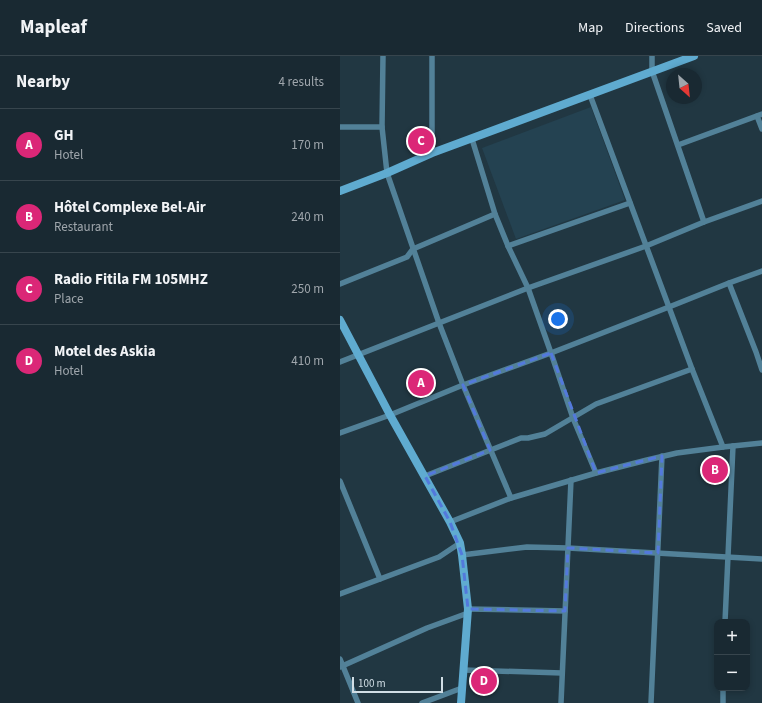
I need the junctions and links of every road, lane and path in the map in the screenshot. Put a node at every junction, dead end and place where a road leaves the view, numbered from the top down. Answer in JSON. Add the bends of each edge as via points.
{"nodes":[{"id":1,"x":383,"y":56,"type":"edge"},
{"id":2,"x":432,"y":56,"type":"edge"},
{"id":3,"x":652,"y":56,"type":"edge"},
{"id":4,"x":694,"y":56,"type":"edge"},
{"id":5,"x":652,"y":71,"type":"junction"},
{"id":6,"x":590,"y":95,"type":"junction"},
{"id":7,"x":760,"y":115,"type":"edge"},
{"id":8,"x":340,"y":127,"type":"edge"},
{"id":9,"x":382,"y":127,"type":"junction"},
{"id":10,"x":762,"y":128,"type":"edge"},
{"id":11,"x":472,"y":139,"type":"junction"},
{"id":12,"x":678,"y":145,"type":"junction"},
{"id":13,"x":432,"y":153,"type":"junction"},
{"id":14,"x":387,"y":173,"type":"junction"},
{"id":15,"x":340,"y":190,"type":"edge"},
{"id":16,"x":762,"y":201,"type":"edge"},
{"id":17,"x":630,"y":203,"type":"junction"},
{"id":18,"x":495,"y":214,"type":"junction"},
{"id":19,"x":704,"y":222,"type":"junction"},
{"id":20,"x":508,"y":246,"type":"junction"},
{"id":21,"x":646,"y":246,"type":"junction"},
{"id":22,"x":413,"y":249,"type":"junction"},
{"id":23,"x":762,"y":271,"type":"edge"},
{"id":24,"x":729,"y":283,"type":"junction"},
{"id":25,"x":340,"y":284,"type":"edge"},
{"id":26,"x":528,"y":288,"type":"junction"},
{"id":27,"x":669,"y":307,"type":"junction"},
{"id":28,"x":340,"y":320,"type":"edge"},
{"id":29,"x":439,"y":322,"type":"junction"},
{"id":30,"x":762,"y":350,"type":"edge"},
{"id":31,"x":756,"y":352,"type":"junction"},
{"id":32,"x":551,"y":353,"type":"junction"},
{"id":33,"x":359,"y":355,"type":"junction"},
{"id":34,"x":340,"y":362,"type":"edge"},
{"id":35,"x":692,"y":369,"type":"junction"},
{"id":36,"x":762,"y":370,"type":"edge"},
{"id":37,"x":463,"y":385,"type":"junction"},
{"id":38,"x":390,"y":415,"type":"junction"},
{"id":39,"x":573,"y":418,"type":"junction"},
{"id":40,"x":340,"y":433,"type":"edge"},
{"id":41,"x":762,"y":443,"type":"edge"},
{"id":42,"x":733,"y":446,"type":"junction"},
{"id":43,"x":723,"y":447,"type":"junction"},
{"id":44,"x":490,"y":450,"type":"junction"},
{"id":45,"x":662,"y":456,"type":"junction"},
{"id":46,"x":596,"y":473,"type":"junction"},
{"id":47,"x":425,"y":476,"type":"junction"},
{"id":48,"x":571,"y":480,"type":"junction"},
{"id":49,"x":340,"y":481,"type":"edge"},
{"id":50,"x":511,"y":498,"type":"junction"},
{"id":51,"x":450,"y":522,"type":"junction"},
{"id":52,"x":460,"y":544,"type":"junction"},
{"id":53,"x":568,"y":548,"type":"junction"},
{"id":54,"x":658,"y":553,"type":"junction"},
{"id":55,"x":462,"y":555,"type":"junction"},
{"id":56,"x":728,"y":557,"type":"junction"},
{"id":57,"x":762,"y":559,"type":"edge"},
{"id":58,"x":380,"y":579,"type":"junction"},
{"id":59,"x":340,"y":594,"type":"edge"},
{"id":60,"x":468,"y":611,"type":"junction"},
{"id":61,"x":565,"y":611,"type":"junction"},
{"id":62,"x":725,"y":619,"type":"edge"},
{"id":63,"x":340,"y":659,"type":"edge"},
{"id":64,"x":342,"y":666,"type":"edge"},
{"id":65,"x":463,"y":670,"type":"junction"},
{"id":66,"x":562,"y":673,"type":"junction"},
{"id":67,"x":462,"y":688,"type":"junction"},
{"id":68,"x":723,"y":691,"type":"edge"},
{"id":69,"x":358,"y":703,"type":"edge"},
{"id":70,"x":422,"y":703,"type":"edge"},
{"id":71,"x":461,"y":703,"type":"edge"},
{"id":72,"x":561,"y":703,"type":"edge"},
{"id":73,"x":651,"y":703,"type":"edge"},
{"id":74,"x":722,"y":703,"type":"edge"}],
"edges":[{"from":1,"to":9,"type":"street"},
{"from":2,"to":13,"type":"street"},
{"from":3,"to":5,"type":"street"},
{"from":4,"to":5,"type":"street"},
{"from":5,"to":6,"type":"street"},
{"from":5,"to":12,"type":"street"},
{"from":6,"to":11,"type":"street"},
{"from":6,"to":17,"type":"street"},
{"from":7,"to":10,"type":"street"},
{"from":7,"to":12,"type":"street"},
{"from":8,"to":9,"type":"street"},
{"from":9,"to":14,"type":"street"},
{"from":11,"to":13,"type":"street"},
{"from":11,"to":18,"type":"street"},
{"from":12,"to":19,"type":"street"},
{"from":13,"to":14,"type":"street"},
{"from":14,"to":15,"type":"street"},
{"from":14,"to":22,"type":"street"},
{"from":16,"to":19,"type":"street"},
{"from":17,"to":20,"type":"street"},
{"from":17,"to":21,"type":"street"},
{"from":18,"to":20,"type":"street"},
{"from":18,"to":22,"type":"street"},
{"from":19,"to":21,"type":"street"},
{"from":20,"to":26,"type":"street"},
{"from":21,"to":26,"type":"street"},
{"from":21,"to":27,"type":"street"},
{"from":22,"to":25,"type":"street","via":[[407,257]]},
{"from":22,"to":29,"type":"street"},
{"from":23,"to":24,"type":"street"},
{"from":24,"to":27,"type":"street"},
{"from":24,"to":31,"type":"street"},
{"from":26,"to":29,"type":"street"},
{"from":26,"to":32,"type":"street"},
{"from":27,"to":32,"type":"street"},
{"from":27,"to":35,"type":"street"},
{"from":28,"to":33,"type":"street"},
{"from":29,"to":33,"type":"street"},
{"from":29,"to":37,"type":"street"},
{"from":30,"to":31,"type":"street"},
{"from":31,"to":36,"type":"street"},
{"from":32,"to":37,"type":"street"},
{"from":32,"to":39,"type":"street"},
{"from":33,"to":34,"type":"street"},
{"from":33,"to":38,"type":"street"},
{"from":35,"to":39,"type":"street","via":[[596,404]]},
{"from":35,"to":43,"type":"street"},
{"from":37,"to":38,"type":"street"},
{"from":37,"to":44,"type":"street"},
{"from":38,"to":40,"type":"street"},
{"from":38,"to":47,"type":"street"},
{"from":39,"to":44,"type":"street","via":[[545,434],[521,438]]},
{"from":39,"to":46,"type":"street"},
{"from":41,"to":42,"type":"street"},
{"from":42,"to":43,"type":"street"},
{"from":42,"to":56,"type":"street"},
{"from":43,"to":45,"type":"street"},
{"from":44,"to":47,"type":"street"},
{"from":44,"to":50,"type":"street"},
{"from":45,"to":46,"type":"street"},
{"from":45,"to":54,"type":"street"},
{"from":46,"to":48,"type":"street"},
{"from":47,"to":51,"type":"street"},
{"from":48,"to":50,"type":"street"},
{"from":48,"to":53,"type":"street"},
{"from":49,"to":58,"type":"street"},
{"from":50,"to":51,"type":"street"},
{"from":51,"to":52,"type":"street"},
{"from":52,"to":55,"type":"street"},
{"from":52,"to":58,"type":"street","via":[[439,556]]},
{"from":53,"to":54,"type":"street"},
{"from":53,"to":55,"type":"street","via":[[527,547]]},
{"from":53,"to":61,"type":"street"},
{"from":54,"to":56,"type":"street"},
{"from":54,"to":73,"type":"street"},
{"from":55,"to":60,"type":"street"},
{"from":56,"to":57,"type":"street"},
{"from":56,"to":62,"type":"street"},
{"from":58,"to":59,"type":"street"},
{"from":60,"to":61,"type":"street"},
{"from":60,"to":64,"type":"street"},
{"from":60,"to":65,"type":"street"},
{"from":61,"to":66,"type":"street"},
{"from":63,"to":64,"type":"street"},
{"from":64,"to":69,"type":"street"},
{"from":65,"to":66,"type":"street"},
{"from":65,"to":67,"type":"street"},
{"from":66,"to":72,"type":"street"},
{"from":67,"to":70,"type":"street"},
{"from":67,"to":71,"type":"street"},
{"from":68,"to":74,"type":"street"}]}
